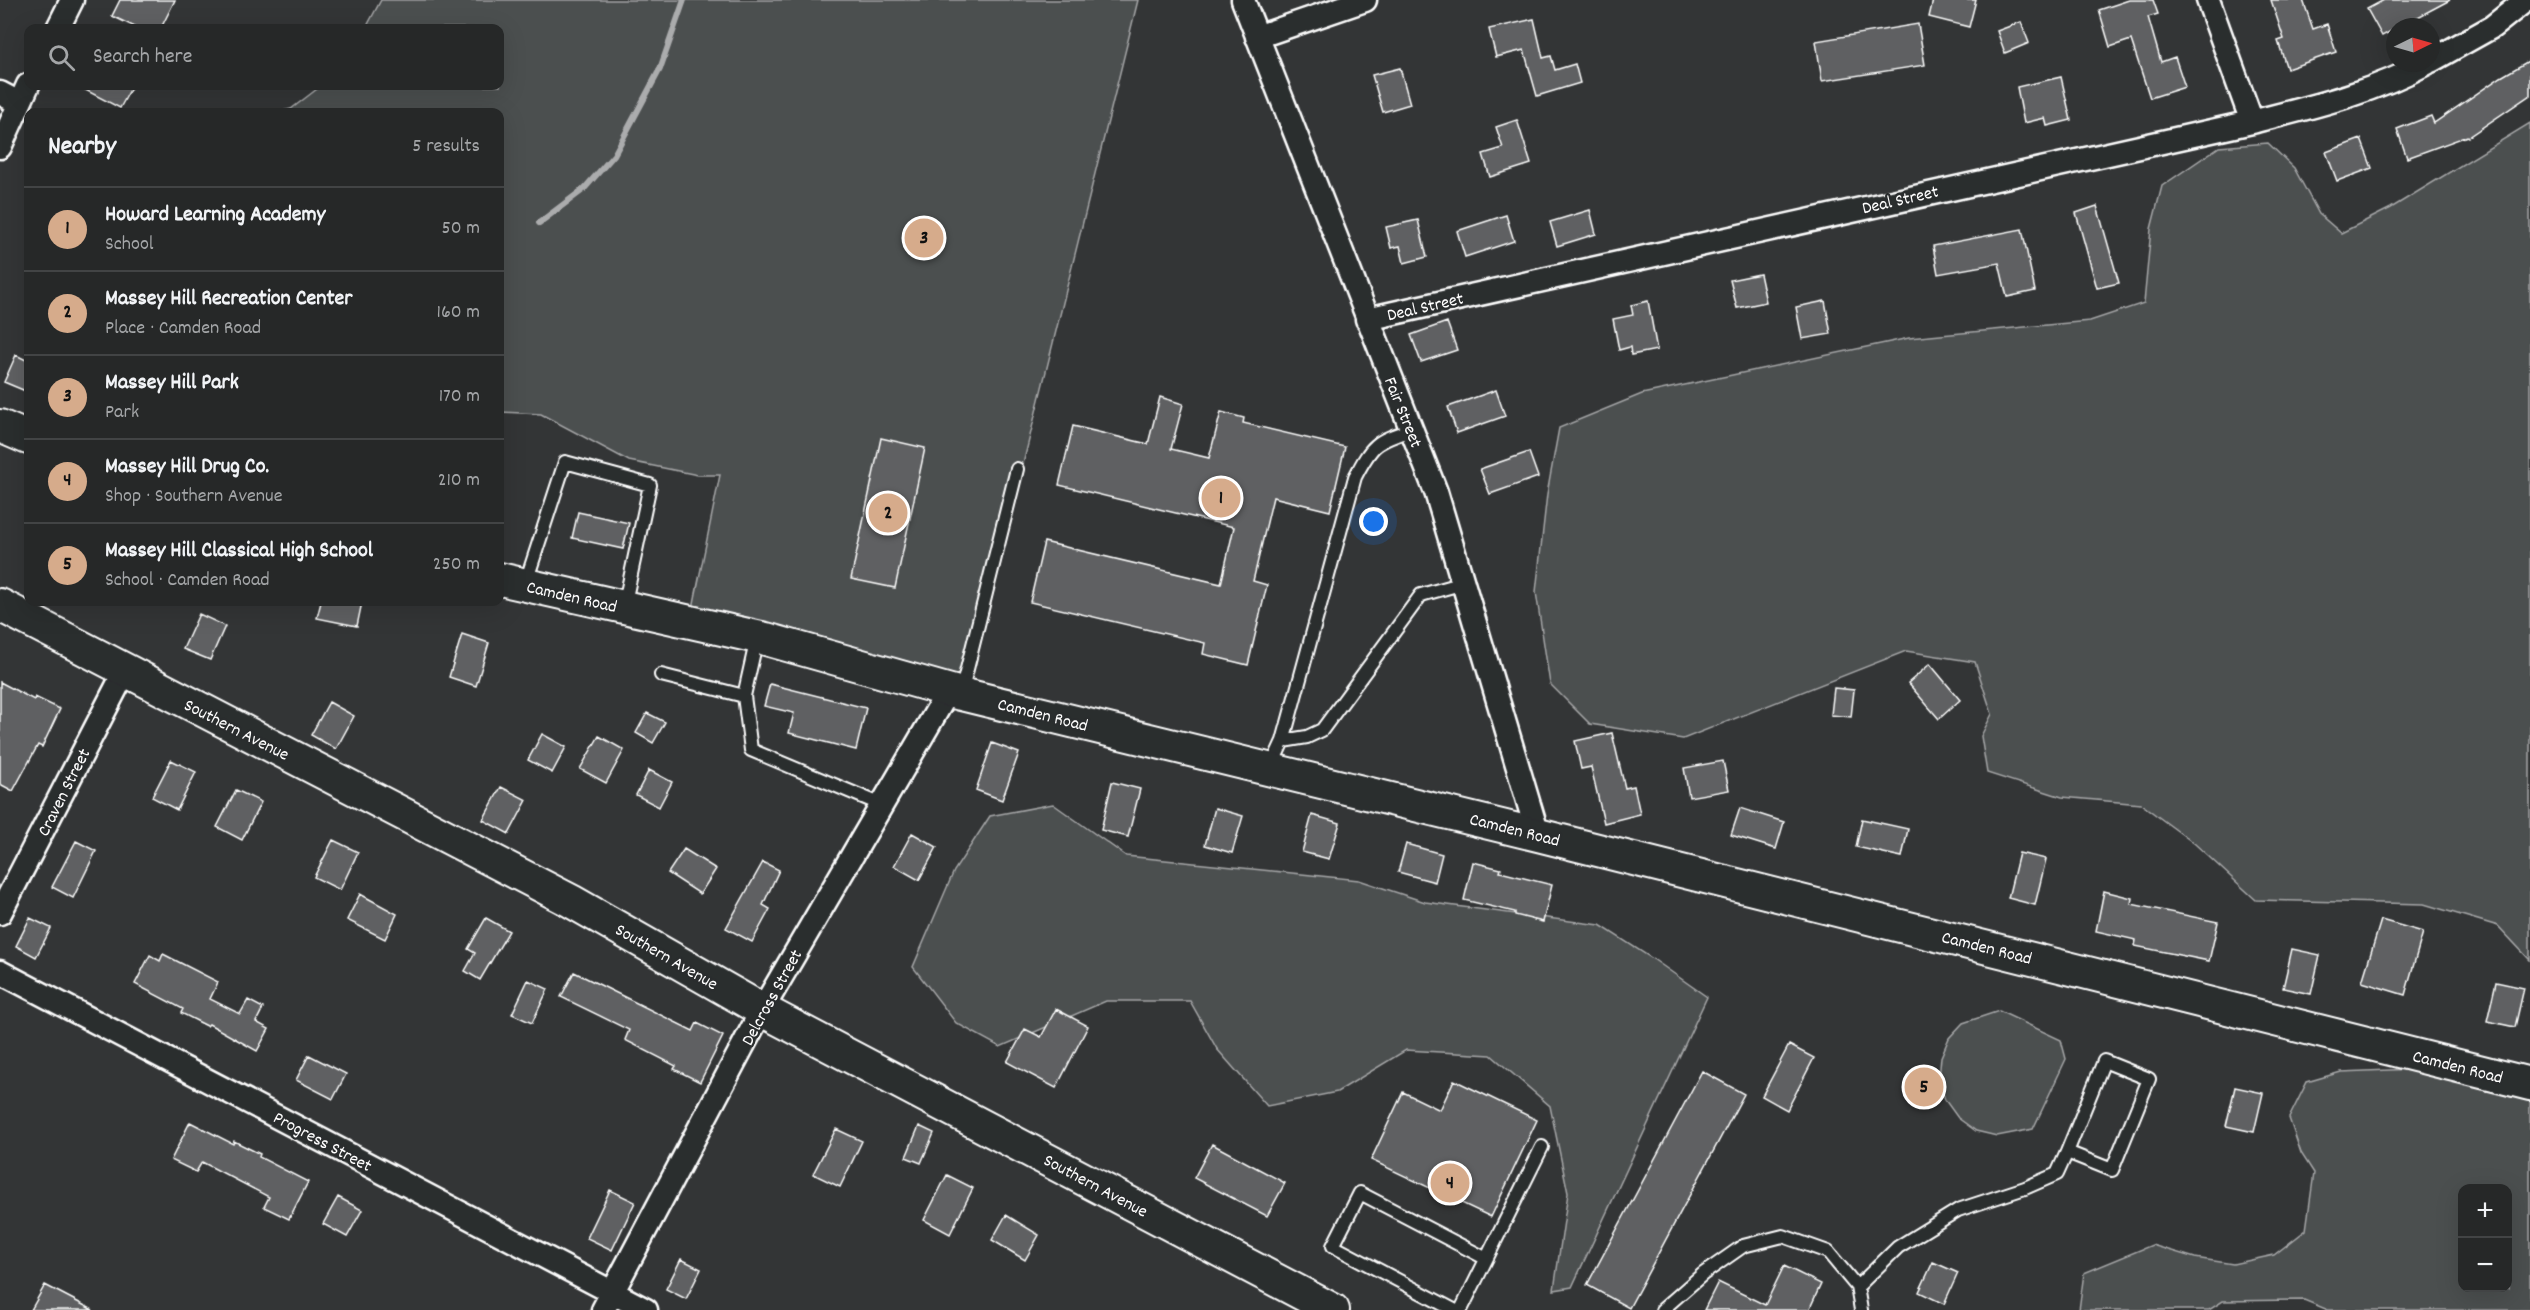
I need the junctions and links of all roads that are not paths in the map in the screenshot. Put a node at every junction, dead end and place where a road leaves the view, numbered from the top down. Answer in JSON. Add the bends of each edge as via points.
{"nodes":[{"id":1,"x":72,"y":0,"type":"edge"},
{"id":2,"x":1243,"y":0,"type":"edge"},
{"id":3,"x":1365,"y":0,"type":"edge"},
{"id":4,"x":2208,"y":0,"type":"edge"},
{"id":5,"x":2526,"y":0,"type":"edge"},
{"id":6,"x":60,"y":24,"type":"edge"},
{"id":7,"x":1257,"y":37,"type":"junction"},
{"id":8,"x":2440,"y":56,"type":"edge"},
{"id":9,"x":2410,"y":72,"type":"edge"},
{"id":10,"x":16,"y":94,"type":"edge"},
{"id":11,"x":2252,"y":122,"type":"junction"},
{"id":12,"x":0,"y":147,"type":"edge"},
{"id":13,"x":1367,"y":319,"type":"junction"},
{"id":14,"x":0,"y":426,"type":"edge"},
{"id":15,"x":1411,"y":430,"type":"junction"},
{"id":16,"x":24,"y":436,"type":"edge"},
{"id":17,"x":1017,"y":469,"type":"dead end"},
{"id":18,"x":512,"y":582,"type":"edge"},
{"id":19,"x":1464,"y":583,"type":"junction"},
{"id":20,"x":0,"y":605,"type":"edge"},
{"id":21,"x":624,"y":609,"type":"junction"},
{"id":22,"x":757,"y":638,"type":"junction"},
{"id":23,"x":125,"y":671,"type":"junction"},
{"id":24,"x":661,"y":675,"type":"dead end"},
{"id":25,"x":955,"y":692,"type":"junction"},
{"id":26,"x":744,"y":696,"type":"junction"},
{"id":27,"x":1283,"y":741,"type":"junction"},
{"id":28,"x":1270,"y":769,"type":"junction"},
{"id":29,"x":882,"y":805,"type":"junction"},
{"id":30,"x":1538,"y":835,"type":"junction"},
{"id":31,"x":0,"y":913,"type":"edge"},
{"id":32,"x":0,"y":972,"type":"edge"},
{"id":33,"x":762,"y":1010,"type":"junction"},
{"id":34,"x":2530,"y":1084,"type":"edge"},
{"id":35,"x":1542,"y":1147,"type":"dead end"},
{"id":36,"x":2067,"y":1152,"type":"junction"},
{"id":37,"x":1485,"y":1258,"type":"junction"},
{"id":38,"x":1857,"y":1287,"type":"junction"},
{"id":39,"x":608,"y":1301,"type":"edge"},
{"id":40,"x":646,"y":1310,"type":"edge"},
{"id":41,"x":1333,"y":1310,"type":"edge"},
{"id":42,"x":1454,"y":1310,"type":"edge"},
{"id":43,"x":1461,"y":1310,"type":"edge"},
{"id":44,"x":1662,"y":1310,"type":"edge"},
{"id":45,"x":1861,"y":1310,"type":"edge"}],
"edges":[{"from":1,"to":6,"type":"street"},
{"from":2,"to":7,"type":"street","name":"Fair Street"},
{"from":3,"to":7,"type":"street"},
{"from":4,"to":11,"type":"street"},
{"from":5,"to":8,"type":"street","via":[[2492,27]]},
{"from":7,"to":13,"type":"street","name":"Fair Street"},
{"from":9,"to":11,"type":"street","name":"Deal Street","via":[[2331,102]]},
{"from":10,"to":12,"type":"street"},
{"from":11,"to":13,"type":"street","name":"Deal Street"},
{"from":13,"to":15,"type":"street","name":"Fair Street"},
{"from":14,"to":16,"type":"street"},
{"from":15,"to":19,"type":"street","name":"Fair Street","via":[[1436,492]]},
{"from":15,"to":27,"type":"lane","via":[[1385,438],[1369,450],[1355,477]]},
{"from":17,"to":25,"type":"lane"},
{"from":18,"to":21,"type":"street","name":"Camden Road"},
{"from":18,"to":21,"type":"lane","via":[[565,462],[650,485]]},
{"from":19,"to":27,"type":"lane","via":[[1421,595],[1323,730]]},
{"from":19,"to":30,"type":"street","name":"Fair Street"},
{"from":20,"to":23,"type":"street","name":"Southern Avenue"},
{"from":21,"to":22,"type":"street","name":"Camden Road"},
{"from":22,"to":25,"type":"street","name":"Camden Road"},
{"from":22,"to":26,"type":"lane"},
{"from":23,"to":31,"type":"street","name":"Craven Street"},
{"from":23,"to":33,"type":"street","name":"Southern Avenue","via":[[571,902]]},
{"from":24,"to":26,"type":"lane"},
{"from":25,"to":28,"type":"street","name":"Camden Road"},
{"from":25,"to":29,"type":"street","name":"Delcross Street"},
{"from":26,"to":29,"type":"lane","via":[[751,750]]},
{"from":27,"to":28,"type":"lane"},
{"from":28,"to":30,"type":"street","name":"Camden Road"},
{"from":29,"to":33,"type":"street","name":"Delcross Street"},
{"from":30,"to":34,"type":"street","name":"Camden Road"},
{"from":32,"to":39,"type":"street","name":"Progress Street"},
{"from":33,"to":39,"type":"street","name":"Delcross Street"},
{"from":33,"to":41,"type":"street","name":"Southern Avenue"},
{"from":35,"to":37,"type":"lane"},
{"from":36,"to":36,"type":"lane","via":[[2112,1170],[2149,1079],[2104,1061]]},
{"from":36,"to":38,"type":"lane","via":[[2057,1174],[1958,1210],[1898,1247]]},
{"from":37,"to":42,"type":"lane","via":[[1360,1193],[1333,1246]]},
{"from":37,"to":43,"type":"lane"},
{"from":38,"to":44,"type":"lane","via":[[1828,1252],[1783,1236],[1743,1246]]},
{"from":38,"to":45,"type":"lane"},
{"from":39,"to":40,"type":"street","name":"Progress Street"}]}
